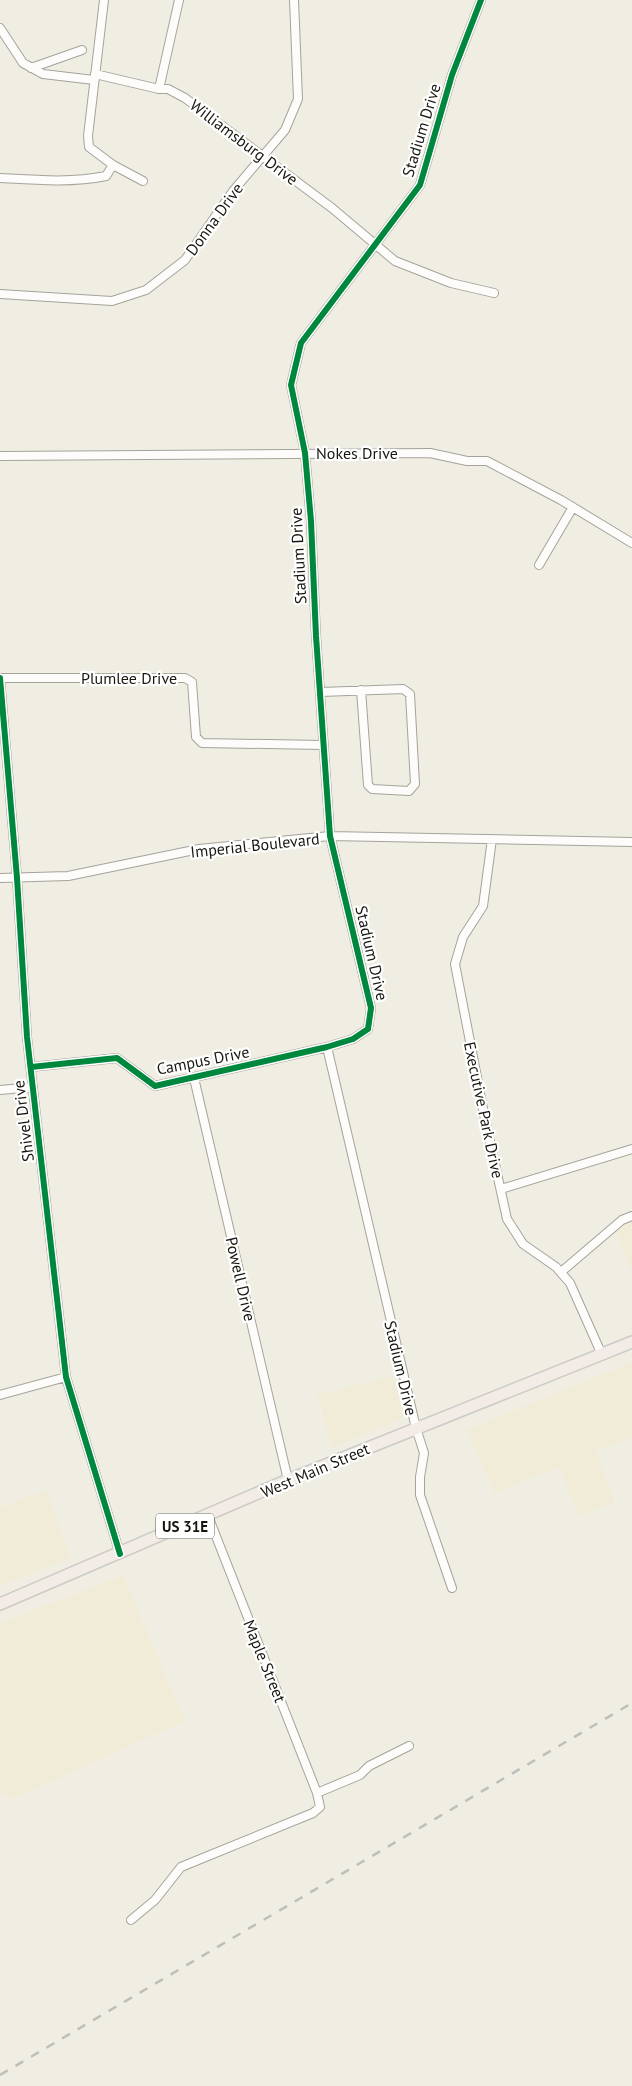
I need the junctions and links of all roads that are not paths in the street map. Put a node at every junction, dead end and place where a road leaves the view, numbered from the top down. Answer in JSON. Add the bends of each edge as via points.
{"nodes":[{"id":1,"x":104,"y":0,"type":"edge"},
{"id":2,"x":179,"y":0,"type":"edge"},
{"id":3,"x":294,"y":0,"type":"edge"},
{"id":4,"x":480,"y":0,"type":"edge"},
{"id":5,"x":0,"y":28,"type":"edge"},
{"id":6,"x":82,"y":50,"type":"dead end"},
{"id":7,"x":31,"y":68,"type":"junction"},
{"id":8,"x":94,"y":77,"type":"junction"},
{"id":9,"x":159,"y":89,"type":"junction"},
{"id":10,"x":262,"y":156,"type":"junction"},
{"id":11,"x":113,"y":165,"type":"junction"},
{"id":12,"x":0,"y":178,"type":"edge"},
{"id":13,"x":143,"y":181,"type":"dead end"},
{"id":14,"x":374,"y":246,"type":"junction"},
{"id":15,"x":494,"y":293,"type":"dead end"},
{"id":16,"x":0,"y":294,"type":"edge"},
{"id":17,"x":305,"y":453,"type":"junction"},
{"id":18,"x":0,"y":456,"type":"edge"},
{"id":19,"x":573,"y":507,"type":"junction"},
{"id":20,"x":632,"y":543,"type":"edge"},
{"id":21,"x":539,"y":565,"type":"dead end"},
{"id":22,"x":0,"y":678,"type":"edge"},
{"id":23,"x":361,"y":690,"type":"junction"},
{"id":24,"x":321,"y":692,"type":"junction"},
{"id":25,"x":323,"y":745,"type":"junction"},
{"id":26,"x":330,"y":836,"type":"junction"},
{"id":27,"x":492,"y":839,"type":"junction"},
{"id":28,"x":632,"y":842,"type":"edge"},
{"id":29,"x":0,"y":878,"type":"edge"},
{"id":30,"x":17,"y":878,"type":"junction"},
{"id":31,"x":327,"y":1047,"type":"junction"},
{"id":32,"x":31,"y":1067,"type":"junction"},
{"id":33,"x":194,"y":1078,"type":"junction"},
{"id":34,"x":33,"y":1087,"type":"junction"},
{"id":35,"x":0,"y":1090,"type":"edge"},
{"id":36,"x":632,"y":1150,"type":"edge"},
{"id":37,"x":501,"y":1189,"type":"junction"},
{"id":38,"x":632,"y":1216,"type":"edge"},
{"id":39,"x":561,"y":1272,"type":"junction"},
{"id":40,"x":632,"y":1342,"type":"edge"},
{"id":41,"x":602,"y":1355,"type":"junction"},
{"id":42,"x":66,"y":1377,"type":"junction"},
{"id":43,"x":0,"y":1395,"type":"edge"},
{"id":44,"x":416,"y":1428,"type":"junction"},
{"id":45,"x":288,"y":1480,"type":"junction"},
{"id":46,"x":208,"y":1516,"type":"junction"},
{"id":47,"x":120,"y":1554,"type":"junction"},
{"id":48,"x":452,"y":1588,"type":"dead end"},
{"id":49,"x":0,"y":1604,"type":"edge"},
{"id":50,"x":409,"y":1746,"type":"dead end"},
{"id":51,"x":317,"y":1793,"type":"junction"},
{"id":52,"x":131,"y":1920,"type":"dead end"}],
"edges":[{"from":1,"to":8,"type":"street"},
{"from":2,"to":9,"type":"street"},
{"from":3,"to":10,"type":"street","name":"Donna Drive","via":[[298,99],[285,130]]},
{"from":4,"to":14,"type":"street","name":"Stadium Drive","via":[[452,75],[420,185]]},
{"from":5,"to":7,"type":"street","via":[[23,63]]},
{"from":6,"to":7,"type":"street"},
{"from":7,"to":8,"type":"street","name":"Williamsburg Drive","via":[[43,74]]},
{"from":8,"to":9,"type":"street","name":"Williamsburg Drive"},
{"from":8,"to":11,"type":"street","via":[[89,147]]},
{"from":9,"to":10,"type":"street","name":"Williamsburg Drive","via":[[168,89],[186,98]]},
{"from":10,"to":14,"type":"street","name":"Williamsburg Drive","via":[[332,208]]},
{"from":10,"to":16,"type":"street","name":"Donna Drive","via":[[184,260],[146,290],[112,301]]},
{"from":11,"to":12,"type":"street","via":[[106,176],[86,180]]},
{"from":11,"to":13,"type":"street"},
{"from":14,"to":15,"type":"street","name":"Williamsburg Drive","via":[[395,262],[422,273]]},
{"from":14,"to":17,"type":"street","name":"Stadium Drive","via":[[301,343],[291,385]]},
{"from":17,"to":18,"type":"street","name":"Nokes Drive"},
{"from":17,"to":19,"type":"street","name":"Nokes Drive","via":[[430,453],[467,461],[487,461]]},
{"from":17,"to":24,"type":"street","name":"Stadium Drive"},
{"from":19,"to":20,"type":"street","name":"Nokes Drive"},
{"from":19,"to":21,"type":"street"},
{"from":22,"to":25,"type":"street","name":"Plumlee Drive","via":[[185,678],[192,682],[196,737],[202,743]]},
{"from":22,"to":30,"type":"street","name":"Shivel Drive"},
{"from":23,"to":23,"type":"street","via":[[403,689],[410,694],[415,784],[409,791],[372,789],[368,785]]},
{"from":23,"to":24,"type":"street"},
{"from":24,"to":25,"type":"street","name":"Stadium Drive"},
{"from":25,"to":26,"type":"street","name":"Stadium Drive"},
{"from":26,"to":27,"type":"street","name":"Imperial Boulevard"},
{"from":26,"to":30,"type":"street","name":"Imperial Boulevard","via":[[199,849],[68,876]]},
{"from":26,"to":31,"type":"street","name":"Stadium Drive","via":[[371,1008],[371,1021],[362,1035]]},
{"from":27,"to":28,"type":"street","name":"Imperial Boulevard"},
{"from":27,"to":37,"type":"street","name":"Executive Park Drive","via":[[483,906],[462,937],[455,972]]},
{"from":29,"to":30,"type":"street","name":"Imperial Boulevard"},
{"from":30,"to":32,"type":"street","name":"Shivel Drive"},
{"from":31,"to":33,"type":"street","name":"Campus Drive"},
{"from":31,"to":44,"type":"street","name":"Stadium Drive"},
{"from":32,"to":33,"type":"street","name":"Campus Drive","via":[[117,1058],[155,1086]]},
{"from":32,"to":34,"type":"street","name":"Shivel Drive"},
{"from":33,"to":45,"type":"street","name":"Powell Drive"},
{"from":34,"to":35,"type":"street"},
{"from":34,"to":42,"type":"street","name":"Shivel Drive"},
{"from":36,"to":37,"type":"street"},
{"from":37,"to":39,"type":"street","name":"Executive Park Drive","via":[[508,1219],[523,1244]]},
{"from":38,"to":39,"type":"street","via":[[622,1220]]},
{"from":39,"to":41,"type":"street","name":"Executive Park Drive","via":[[570,1283]]},
{"from":40,"to":41,"type":"main road","name":"West Main Street","number":"US 31E"},
{"from":41,"to":44,"type":"main road","name":"West Main Street","number":"US 31E"},
{"from":42,"to":43,"type":"street"},
{"from":42,"to":47,"type":"street","name":"Shivel Drive"},
{"from":44,"to":45,"type":"main road","name":"West Main Street","number":"US 31E"},
{"from":44,"to":48,"type":"street","name":"Stadium Drive","via":[[424,1452],[420,1495]]},
{"from":45,"to":46,"type":"main road","name":"West Main Street","number":"US 31E"},
{"from":46,"to":47,"type":"main road","name":"West Main Street","number":"US 31E"},
{"from":46,"to":51,"type":"street","name":"Maple Street"},
{"from":47,"to":49,"type":"main road","name":"West Main Street","number":"US 31E"},
{"from":50,"to":51,"type":"street","via":[[369,1766],[360,1775]]},
{"from":51,"to":52,"type":"street","name":"Maple Street","via":[[320,1807],[313,1813],[181,1867],[155,1900]]}]}
